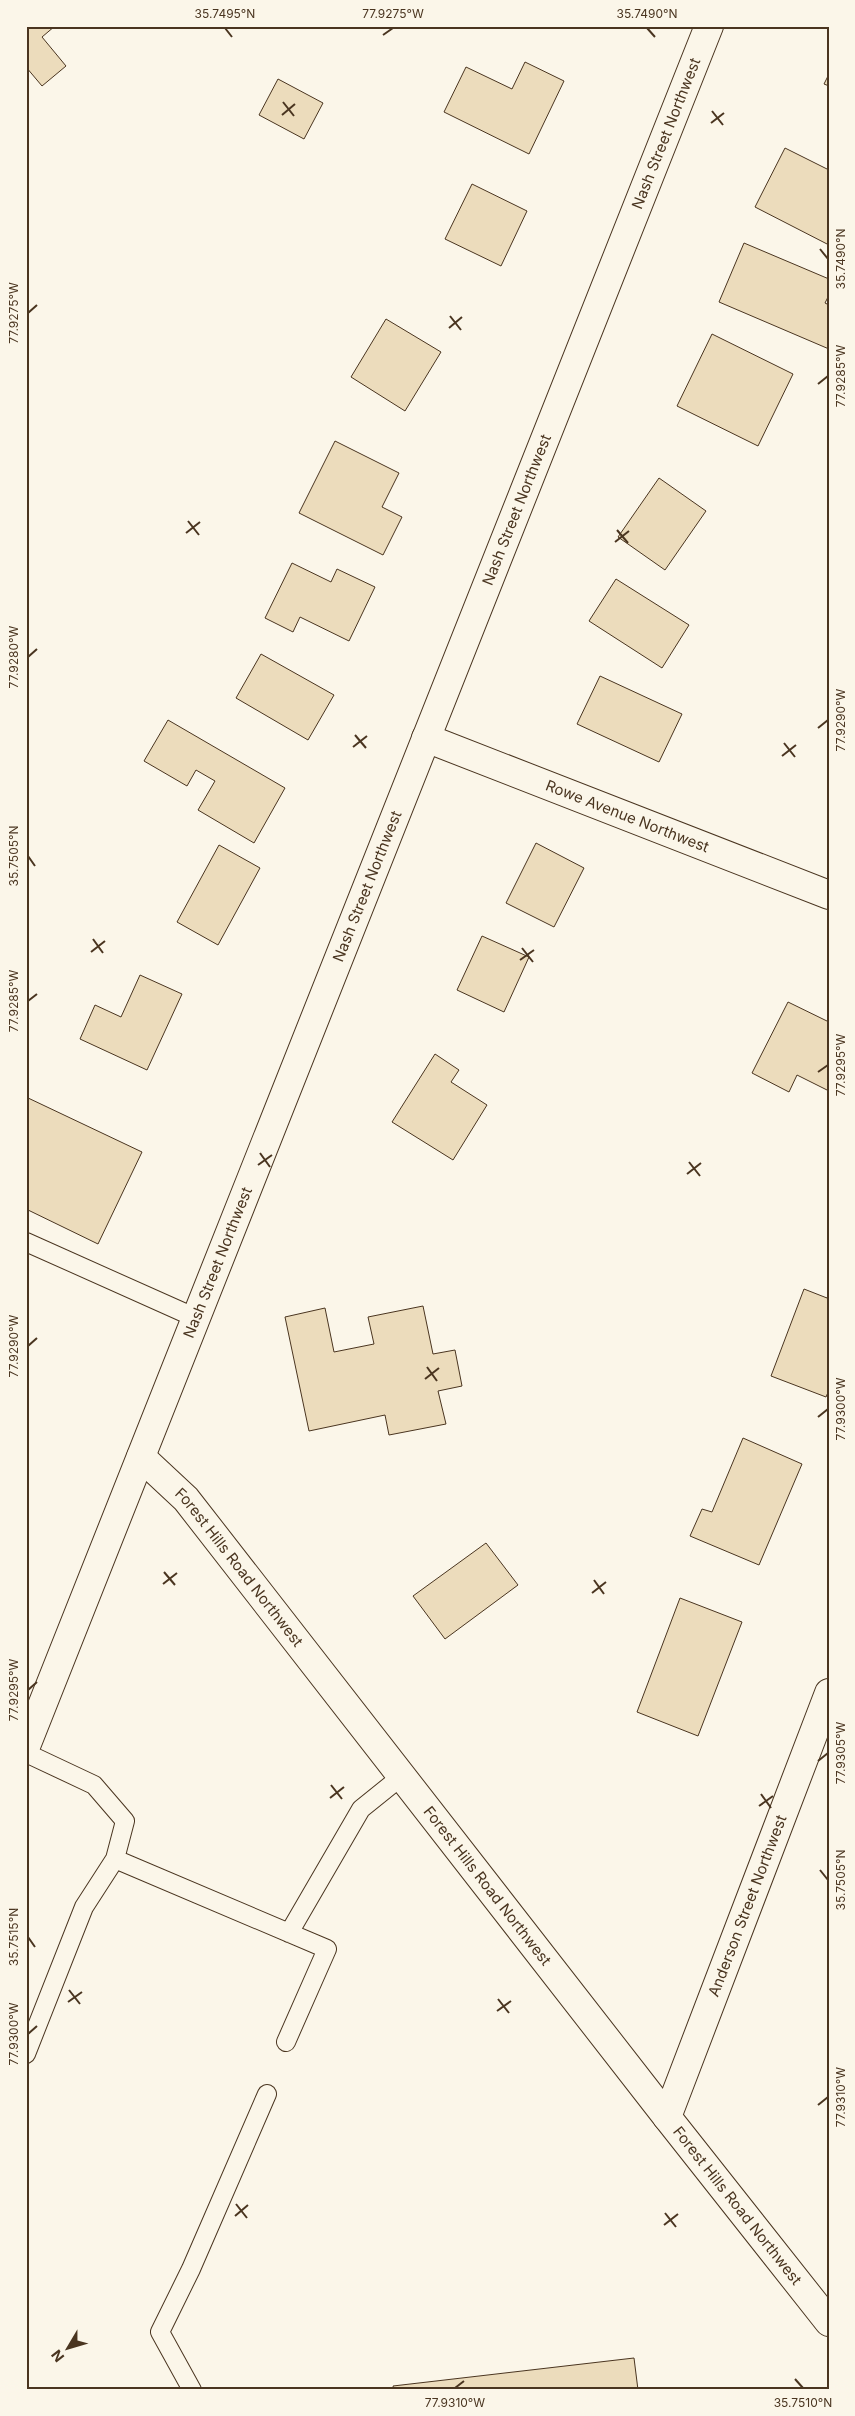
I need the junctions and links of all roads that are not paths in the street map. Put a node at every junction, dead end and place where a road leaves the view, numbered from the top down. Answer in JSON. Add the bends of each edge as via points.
{"nodes":[{"id":1,"x":709,"y":26,"type":"edge"},
{"id":2,"x":426,"y":738,"type":"junction"},
{"id":3,"x":829,"y":895,"type":"edge"},
{"id":4,"x":26,"y":1242,"type":"edge"},
{"id":5,"x":196,"y":1318,"type":"junction"},
{"id":6,"x":141,"y":1457,"type":"junction"},
{"id":7,"x":829,"y":1694,"type":"edge"},
{"id":8,"x":26,"y":1746,"type":"edge"},
{"id":9,"x":26,"y":1753,"type":"edge"},
{"id":10,"x":402,"y":1776,"type":"junction"},
{"id":11,"x":116,"y":1859,"type":"junction"},
{"id":12,"x":289,"y":1933,"type":"junction"},
{"id":13,"x":286,"y":2042,"type":"dead end"},
{"id":14,"x":26,"y":2054,"type":"edge"},
{"id":15,"x":266,"y":2094,"type":"dead end"},
{"id":16,"x":667,"y":2117,"type":"junction"},
{"id":17,"x":829,"y":2322,"type":"edge"},
{"id":18,"x":192,"y":2390,"type":"edge"}],
"edges":[{"from":1,"to":2,"type":"main road","name":"Nash Street Northwest"},
{"from":2,"to":3,"type":"main road","name":"Rowe Avenue Northwest"},
{"from":2,"to":5,"type":"main road","name":"Nash Street Northwest"},
{"from":4,"to":5,"type":"lane"},
{"from":5,"to":6,"type":"main road","name":"Nash Street Northwest"},
{"from":6,"to":8,"type":"main road","name":"Nash Street Northwest"},
{"from":6,"to":10,"type":"main road","name":"Forest Hills Road Northwest","via":[[186,1499]]},
{"from":7,"to":16,"type":"main road","name":"Anderson Street Northwest"},
{"from":9,"to":11,"type":"lane","via":[[94,1786],[125,1821]]},
{"from":10,"to":12,"type":"lane","via":[[362,1809]]},
{"from":10,"to":16,"type":"main road","name":"Forest Hills Road Northwest"},
{"from":11,"to":12,"type":"lane"},
{"from":11,"to":14,"type":"lane","via":[[84,1907]]},
{"from":12,"to":13,"type":"lane","via":[[327,1949]]},
{"from":15,"to":18,"type":"lane","via":[[191,2269],[160,2332]]},
{"from":16,"to":17,"type":"main road","name":"Forest Hills Road Northwest"}]}
